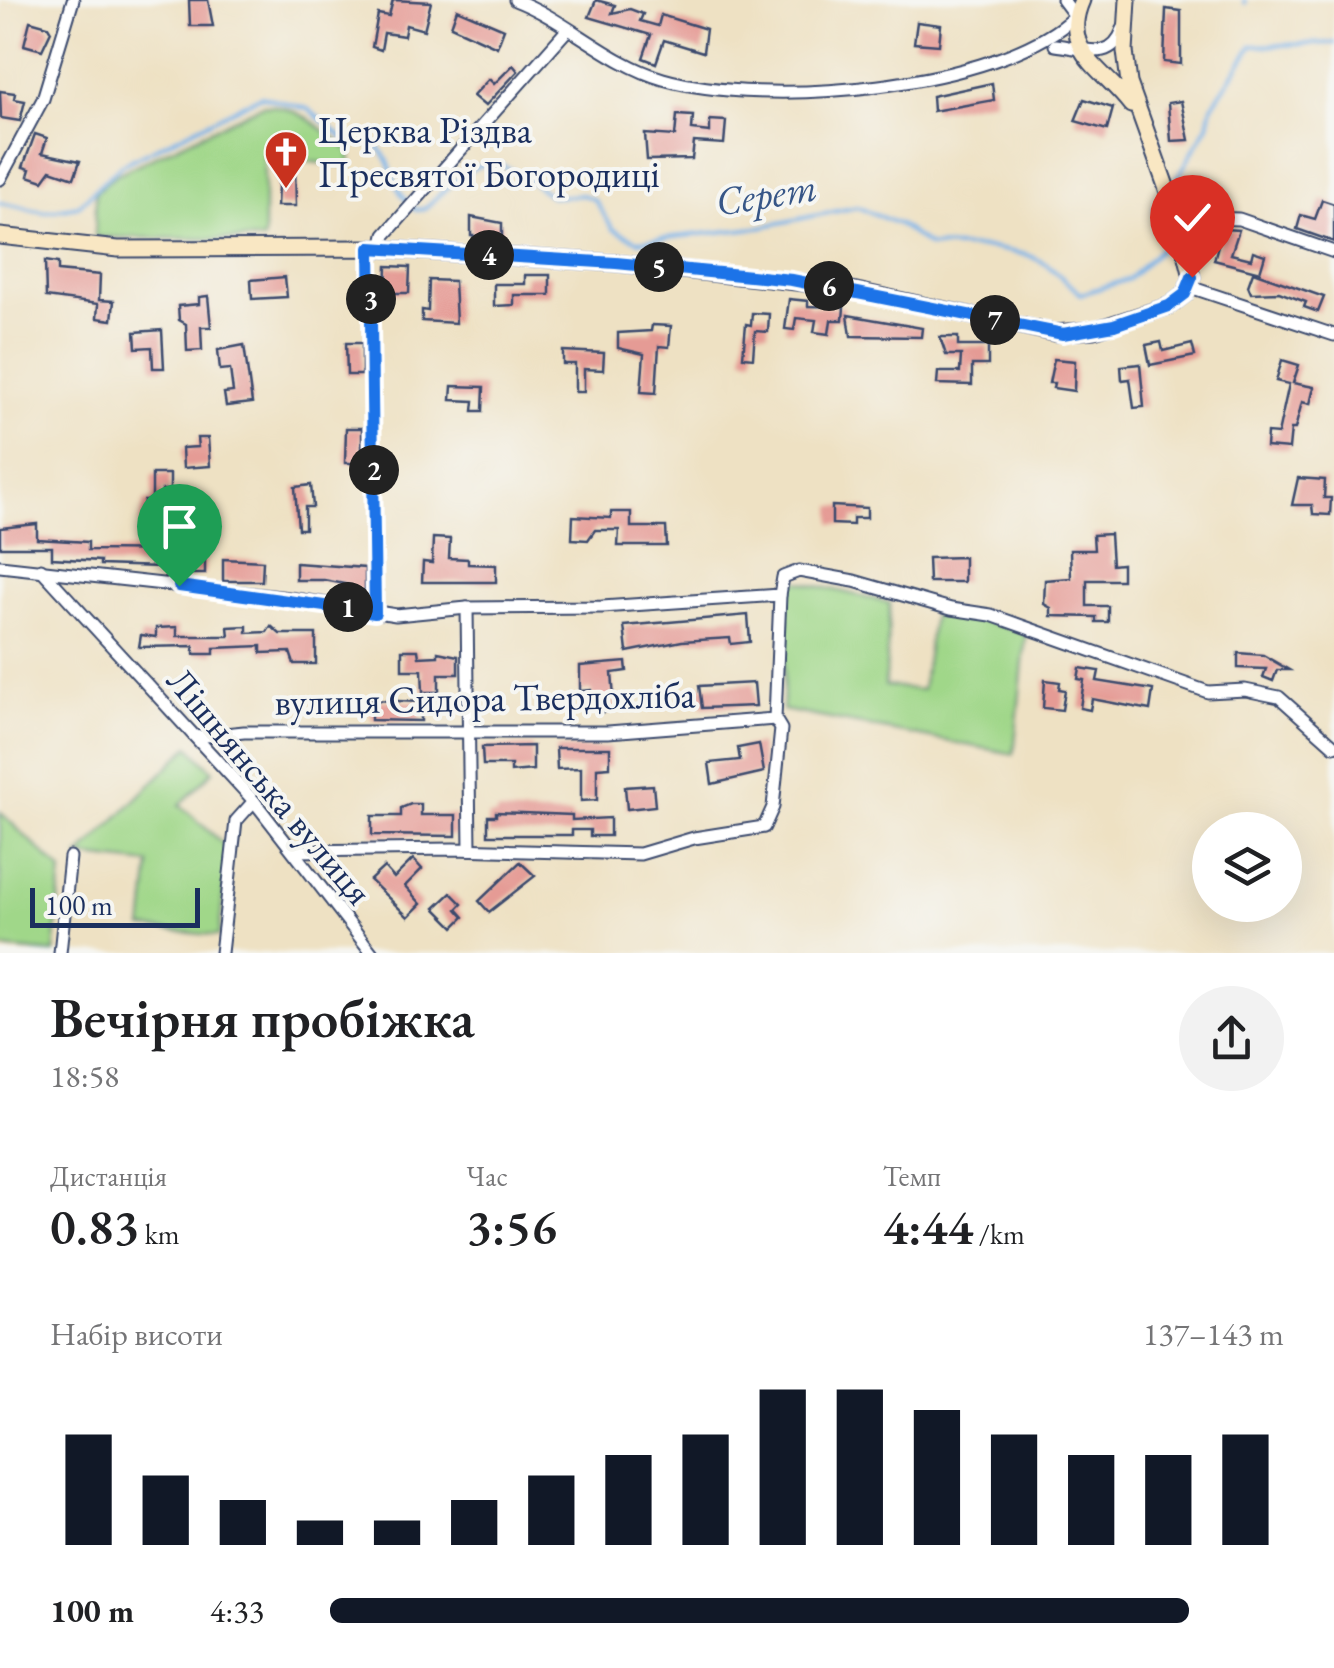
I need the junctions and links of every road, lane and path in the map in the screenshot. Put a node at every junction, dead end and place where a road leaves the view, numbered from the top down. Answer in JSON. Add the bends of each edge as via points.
{"nodes":[{"id":1,"x":74,"y":0,"type":"edge"},
{"id":2,"x":515,"y":0,"type":"edge"},
{"id":3,"x":1063,"y":0,"type":"edge"},
{"id":4,"x":1082,"y":0,"type":"edge"},
{"id":5,"x":1125,"y":0,"type":"edge"},
{"id":6,"x":1075,"y":16,"type":"junction"},
{"id":7,"x":1125,"y":24,"type":"junction"},
{"id":8,"x":568,"y":29,"type":"junction"},
{"id":9,"x":1039,"y":42,"type":"junction"},
{"id":10,"x":1055,"y":44,"type":"junction"},
{"id":11,"x":1080,"y":48,"type":"junction"},
{"id":12,"x":1094,"y":65,"type":"junction"},
{"id":13,"x":1136,"y":112,"type":"junction"},
{"id":14,"x":0,"y":179,"type":"edge"},
{"id":15,"x":1178,"y":218,"type":"junction"},
{"id":16,"x":0,"y":236,"type":"edge"},
{"id":17,"x":376,"y":248,"type":"junction"},
{"id":18,"x":1334,"y":252,"type":"edge"},
{"id":19,"x":1190,"y":288,"type":"junction"},
{"id":20,"x":1334,"y":335,"type":"edge"},
{"id":21,"x":0,"y":566,"type":"edge"},
{"id":22,"x":41,"y":570,"type":"junction"},
{"id":23,"x":780,"y":595,"type":"junction"},
{"id":24,"x":467,"y":608,"type":"junction"},
{"id":25,"x":375,"y":613,"type":"junction"},
{"id":26,"x":775,"y":720,"type":"junction"},
{"id":27,"x":469,"y":734,"type":"junction"},
{"id":28,"x":196,"y":737,"type":"junction"},
{"id":29,"x":1334,"y":746,"type":"edge"},
{"id":30,"x":254,"y":801,"type":"junction"},
{"id":31,"x":470,"y":849,"type":"junction"},
{"id":32,"x":294,"y":851,"type":"junction"},
{"id":33,"x":70,"y":857,"type":"dead end"},
{"id":34,"x":60,"y":953,"type":"edge"},
{"id":35,"x":221,"y":953,"type":"edge"},
{"id":36,"x":372,"y":953,"type":"edge"}],
"edges":[{"from":1,"to":14,"type":"street","via":[[43,99]]},
{"from":2,"to":8,"type":"street"},
{"from":3,"to":6,"type":"street"},
{"from":4,"to":6,"type":"main road"},
{"from":5,"to":7,"type":"main road"},
{"from":6,"to":9,"type":"street"},
{"from":6,"to":11,"type":"main road"},
{"from":7,"to":11,"type":"street","via":[[1112,50]]},
{"from":7,"to":13,"type":"main road"},
{"from":8,"to":9,"type":"street","via":[[660,78],[756,92],[810,93],[928,79]]},
{"from":8,"to":17,"type":"street"},
{"from":9,"to":10,"type":"street"},
{"from":10,"to":11,"type":"street"},
{"from":10,"to":12,"type":"street"},
{"from":11,"to":12,"type":"main road"},
{"from":12,"to":13,"type":"main road"},
{"from":13,"to":15,"type":"main road"},
{"from":15,"to":18,"type":"street","via":[[1239,219]]},
{"from":15,"to":19,"type":"main road","via":[[1192,268]]},
{"from":16,"to":17,"type":"main road","via":[[118,248]]},
{"from":17,"to":19,"type":"main road","via":[[792,280],[1063,334],[1158,310]]},
{"from":17,"to":25,"type":"street"},
{"from":19,"to":20,"type":"street"},
{"from":21,"to":22,"type":"street"},
{"from":22,"to":25,"type":"street"},
{"from":22,"to":28,"type":"street","name":"Лішнянська вулиця"},
{"from":23,"to":24,"type":"street"},
{"from":23,"to":26,"type":"street"},
{"from":23,"to":29,"type":"street","via":[[783,576],[799,572],[991,614],[1208,692],[1278,697]]},
{"from":24,"to":25,"type":"street"},
{"from":24,"to":27,"type":"street"},
{"from":26,"to":27,"type":"street","name":"вулиця Сидора Твердохліба"},
{"from":26,"to":31,"type":"street","via":[[781,729],[773,807],[764,828],[640,854]]},
{"from":27,"to":28,"type":"street","name":"вулиця Сидора Твердохліба"},
{"from":27,"to":31,"type":"street"},
{"from":28,"to":30,"type":"street","name":"Лішнянська вулиця"},
{"from":30,"to":32,"type":"street","name":"Лішнянська вулиця"},
{"from":30,"to":35,"type":"street","via":[[236,821]]},
{"from":31,"to":32,"type":"street"},
{"from":32,"to":36,"type":"street","name":"Лішнянська вулиця"},
{"from":33,"to":34,"type":"street"}]}
